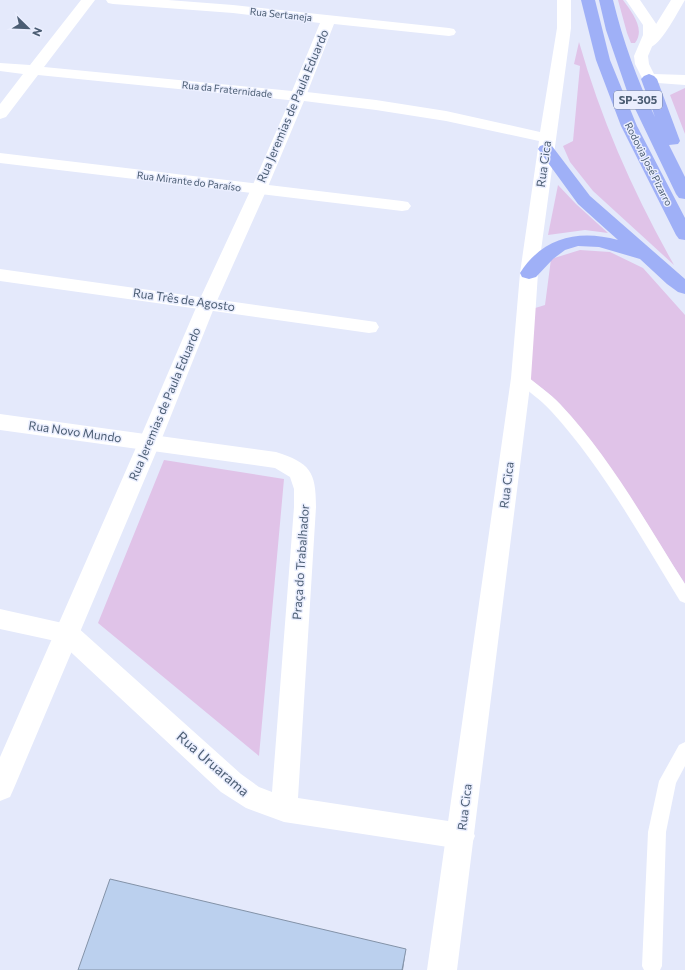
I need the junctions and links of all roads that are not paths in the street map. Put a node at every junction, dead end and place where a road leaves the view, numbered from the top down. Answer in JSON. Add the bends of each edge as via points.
{"nodes":[{"id":1,"x":88,"y":0,"type":"edge"},
{"id":2,"x":113,"y":0,"type":"edge"},
{"id":3,"x":564,"y":0,"type":"edge"},
{"id":4,"x":588,"y":0,"type":"edge"},
{"id":5,"x":606,"y":0,"type":"edge"},
{"id":6,"x":633,"y":0,"type":"edge"},
{"id":7,"x":678,"y":0,"type":"edge"},
{"id":8,"x":235,"y":4,"type":"edge"},
{"id":9,"x":329,"y":20,"type":"junction"},
{"id":10,"x":666,"y":21,"type":"junction"},
{"id":11,"x":680,"y":25,"type":"dead end"},
{"id":12,"x":449,"y":32,"type":"dead end"},
{"id":13,"x":647,"y":44,"type":"junction"},
{"id":14,"x":0,"y":67,"type":"edge"},
{"id":15,"x":33,"y":70,"type":"junction"},
{"id":16,"x":649,"y":80,"type":"junction"},
{"id":17,"x":685,"y":80,"type":"edge"},
{"id":18,"x":298,"y":96,"type":"junction"},
{"id":19,"x":0,"y":114,"type":"edge"},
{"id":20,"x":546,"y":144,"type":"junction"},
{"id":21,"x":0,"y":158,"type":"edge"},
{"id":22,"x":685,"y":174,"type":"edge"},
{"id":23,"x":259,"y":189,"type":"junction"},
{"id":24,"x":685,"y":194,"type":"edge"},
{"id":25,"x":402,"y":206,"type":"dead end"},
{"id":26,"x":685,"y":235,"type":"edge"},
{"id":27,"x":654,"y":262,"type":"junction"},
{"id":28,"x":529,"y":273,"type":"junction"},
{"id":29,"x":0,"y":275,"type":"edge"},
{"id":30,"x":685,"y":288,"type":"edge"},
{"id":31,"x":207,"y":304,"type":"junction"},
{"id":32,"x":369,"y":327,"type":"dead end"},
{"id":33,"x":521,"y":378,"type":"junction"},
{"id":34,"x":0,"y":422,"type":"edge"},
{"id":35,"x":149,"y":443,"type":"junction"},
{"id":36,"x":685,"y":598,"type":"edge"},
{"id":37,"x":0,"y":619,"type":"edge"},
{"id":38,"x":67,"y":633,"type":"junction"},
{"id":39,"x":685,"y":750,"type":"edge"},
{"id":40,"x":0,"y":788,"type":"edge"},
{"id":41,"x":284,"y":809,"type":"junction"},
{"id":42,"x":461,"y":836,"type":"junction"},
{"id":43,"x":652,"y":966,"type":"dead end"},
{"id":44,"x":442,"y":970,"type":"edge"}],
"edges":[{"from":1,"to":15,"type":"street"},
{"from":2,"to":8,"type":"street","name":"Rua Sertaneja"},
{"from":3,"to":20,"type":"street","name":"Rua Cica","via":[[564,28]]},
{"from":4,"to":26,"type":"main road","name":"Rodovia José Pizarro","via":[[603,60],[629,126]]},
{"from":5,"to":24,"type":"main road","name":"Rodovia José Pizarro","number":"SP-305","via":[[613,30],[636,94]]},
{"from":6,"to":13,"type":"street","via":[[646,18],[651,31]]},
{"from":7,"to":10,"type":"street"},
{"from":8,"to":9,"type":"street","name":"Rua Sertaneja"},
{"from":9,"to":12,"type":"street","name":"Rua Sertaneja"},
{"from":9,"to":18,"type":"street","name":"Rua Jeremias de Paula Eduardo"},
{"from":10,"to":11,"type":"street"},
{"from":10,"to":13,"type":"street"},
{"from":13,"to":16,"type":"street","via":[[641,56]]},
{"from":14,"to":15,"type":"street","name":"Rua da Fraternidade"},
{"from":15,"to":18,"type":"street","name":"Rua da Fraternidade"},
{"from":15,"to":19,"type":"street"},
{"from":16,"to":17,"type":"street"},
{"from":16,"to":22,"type":"main road"},
{"from":18,"to":20,"type":"street","name":"Rua da Fraternidade","via":[[446,116]]},
{"from":18,"to":23,"type":"street","name":"Rua Jeremias de Paula Eduardo"},
{"from":20,"to":27,"type":"main road","via":[[584,200]]},
{"from":20,"to":28,"type":"street","name":"Rua Cica"},
{"from":21,"to":23,"type":"street","name":"Rua Mirante do Paraíso"},
{"from":23,"to":25,"type":"street","name":"Rua Mirante do Paraíso"},
{"from":23,"to":31,"type":"street","name":"Rua Jeremias de Paula Eduardo"},
{"from":27,"to":28,"type":"main road","via":[[612,244],[574,241],[559,246],[544,256]]},
{"from":27,"to":30,"type":"main road"},
{"from":28,"to":33,"type":"street","name":"Rua Cica"},
{"from":29,"to":31,"type":"street","name":"Rua Três de Agosto"},
{"from":31,"to":32,"type":"street","name":"Rua Três de Agosto"},
{"from":31,"to":35,"type":"street","name":"Rua Jeremias de Paula Eduardo"},
{"from":33,"to":36,"type":"lane","via":[[554,406],[602,464]]},
{"from":33,"to":42,"type":"street","name":"Rua Cica"},
{"from":34,"to":35,"type":"street","name":"Rua Novo Mundo"},
{"from":35,"to":38,"type":"street","name":"Rua Jeremias de Paula Eduardo"},
{"from":35,"to":41,"type":"street","name":"Praça do Trabalhador","via":[[276,460],[299,470],[305,482]]},
{"from":37,"to":38,"type":"street"},
{"from":38,"to":40,"type":"street","name":"Rua Jeremias de Paula Eduardo"},
{"from":38,"to":41,"type":"street","name":"Rua Uruarama","via":[[243,794],[259,802]]},
{"from":39,"to":43,"type":"lane","via":[[668,781],[657,832]]},
{"from":41,"to":42,"type":"street","name":"Rua Uruarama"},
{"from":42,"to":44,"type":"street","name":"Rua Cica"}]}
